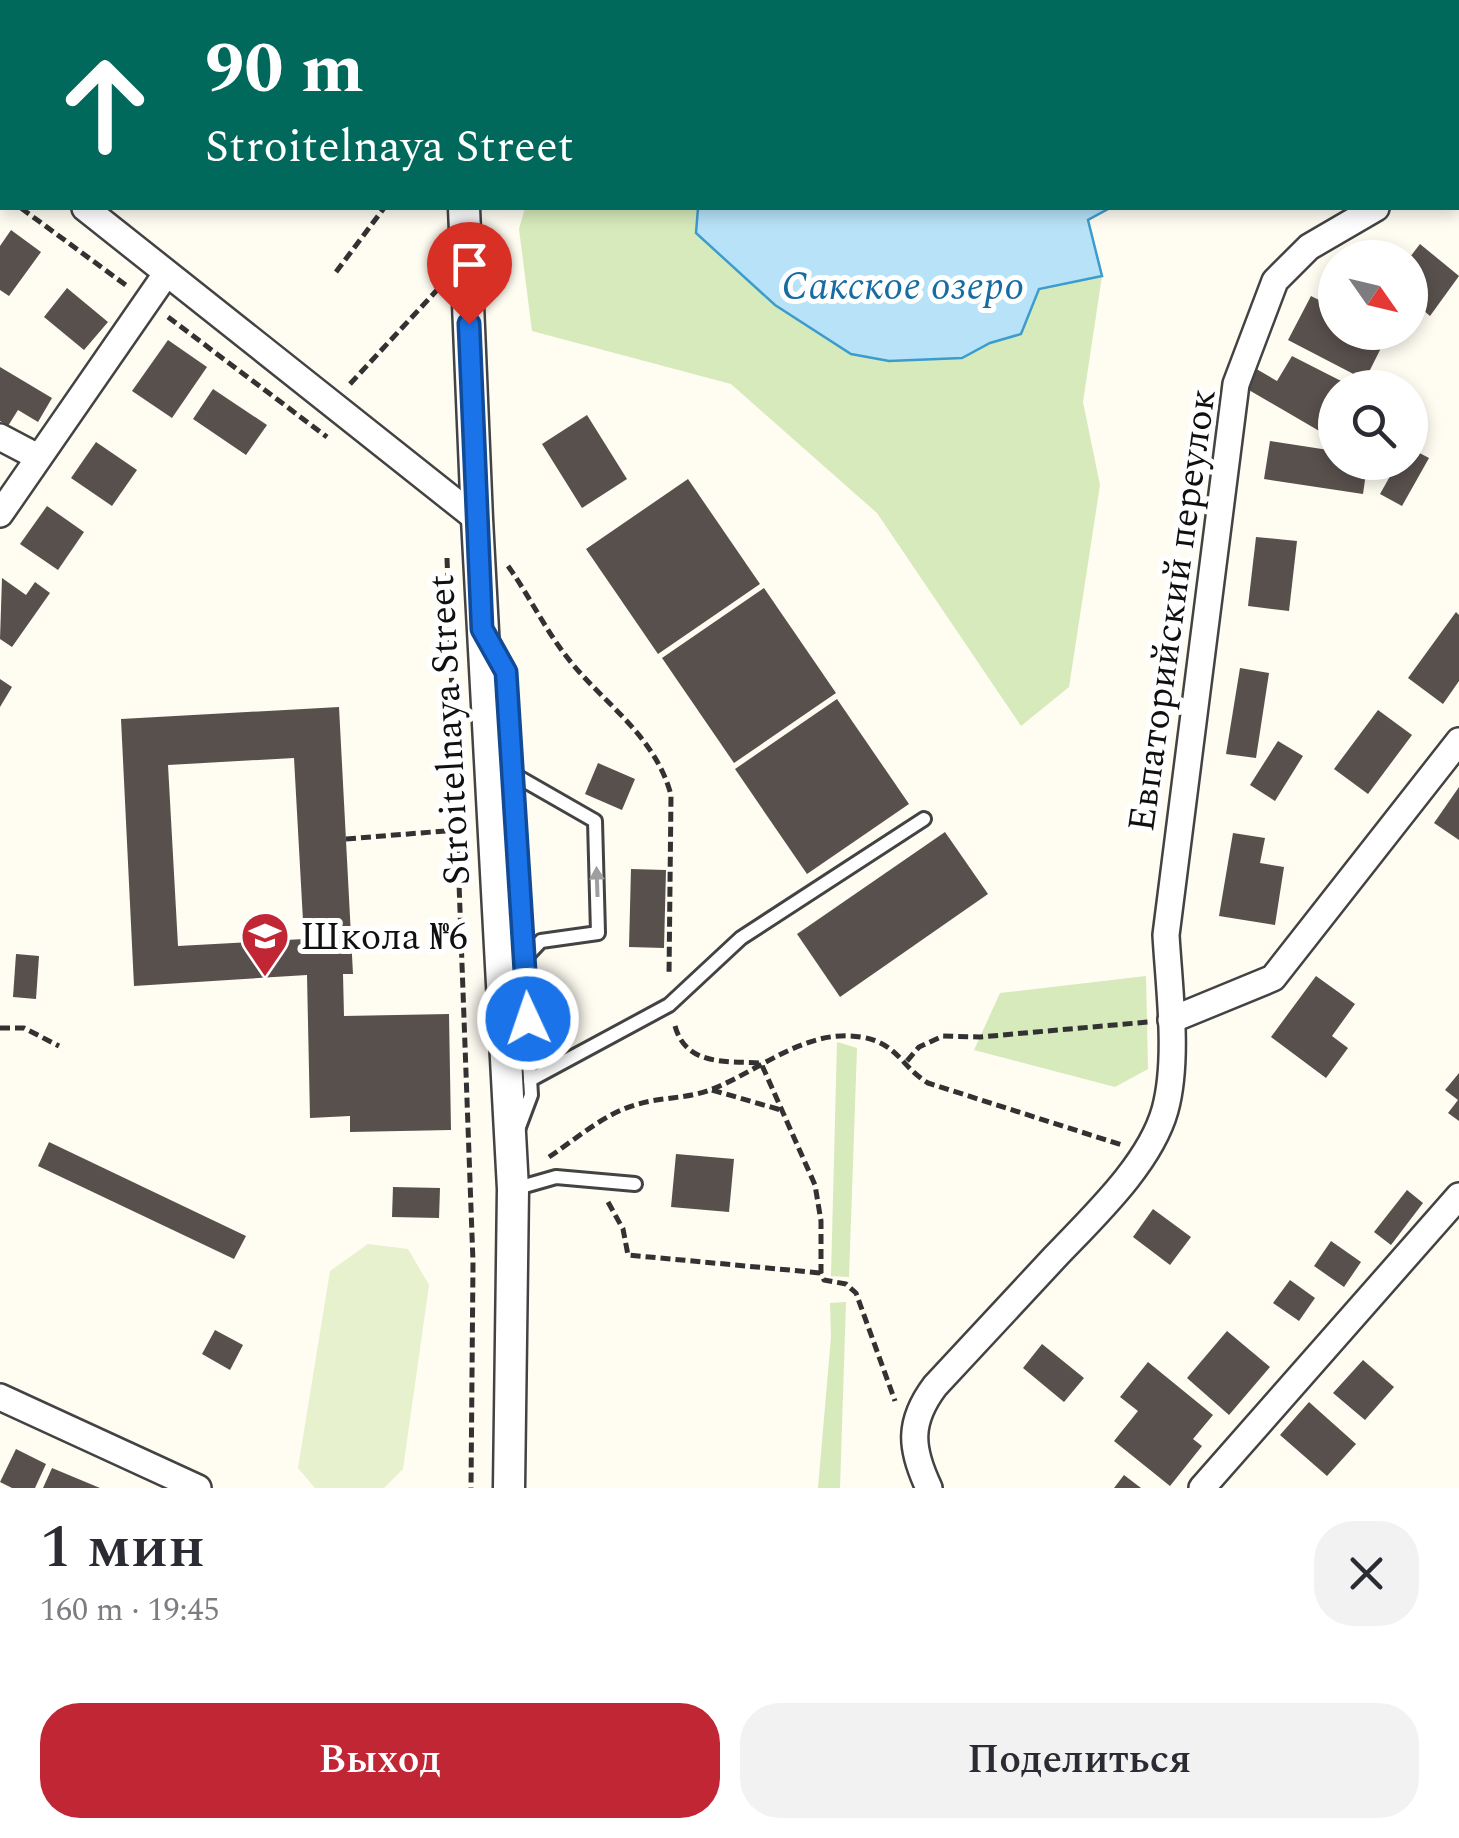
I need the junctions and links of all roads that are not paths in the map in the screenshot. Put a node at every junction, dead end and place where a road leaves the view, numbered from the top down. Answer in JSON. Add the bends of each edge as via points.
{"nodes":[{"id":1,"x":86,"y":210,"type":"edge"},
{"id":2,"x":464,"y":210,"type":"edge"},
{"id":3,"x":1373,"y":210,"type":"edge"},
{"id":4,"x":166,"y":274,"type":"junction"},
{"id":5,"x":0,"y":437,"type":"edge"},
{"id":6,"x":38,"y":457,"type":"junction"},
{"id":7,"x":0,"y":514,"type":"edge"},
{"id":8,"x":477,"y":520,"type":"junction"},
{"id":9,"x":482,"y":629,"type":"junction"},
{"id":10,"x":1459,"y":741,"type":"edge"},
{"id":11,"x":513,"y":774,"type":"junction"},
{"id":12,"x":924,"y":819,"type":"dead end"},
{"id":13,"x":525,"y":958,"type":"junction"},
{"id":14,"x":1171,"y":1020,"type":"junction"},
{"id":15,"x":530,"y":1080,"type":"junction"},
{"id":16,"x":511,"y":1152,"type":"junction"},
{"id":17,"x":635,"y":1184,"type":"dead end"},
{"id":18,"x":512,"y":1189,"type":"junction"},
{"id":19,"x":1459,"y":1196,"type":"edge"},
{"id":20,"x":0,"y":1397,"type":"edge"},
{"id":21,"x":198,"y":1488,"type":"edge"},
{"id":22,"x":509,"y":1488,"type":"edge"},
{"id":23,"x":929,"y":1488,"type":"edge"},
{"id":24,"x":1202,"y":1488,"type":"edge"}],
"edges":[{"from":1,"to":4,"type":"street"},
{"from":2,"to":8,"type":"street","name":"Stroitelnaya Street"},
{"from":3,"to":14,"type":"street","name":"Евпаторийский переулок","via":[[1309,247],[1275,281],[1236,384],[1166,935]]},
{"from":4,"to":6,"type":"street"},
{"from":4,"to":8,"type":"street"},
{"from":5,"to":6,"type":"street"},
{"from":6,"to":7,"type":"street"},
{"from":8,"to":9,"type":"street","name":"Stroitelnaya Street"},
{"from":9,"to":11,"type":"lane","via":[[506,672]]},
{"from":9,"to":16,"type":"street","name":"Stroitelnaya Street"},
{"from":10,"to":14,"type":"street","via":[[1272,978]]},
{"from":11,"to":13,"type":"lane"},
{"from":13,"to":11,"type":"lane","one_way":true,"via":[[541,941],[598,934],[594,821]]},
{"from":12,"to":15,"type":"lane","via":[[741,938],[669,1005]]},
{"from":13,"to":15,"type":"lane"},
{"from":14,"to":23,"type":"street","name":"Евпаторийский переулок","via":[[1168,1095],[1144,1152],[1114,1194],[921,1405],[914,1423],[916,1462]]},
{"from":15,"to":16,"type":"lane"},
{"from":16,"to":18,"type":"street","name":"Stroitelnaya Street"},
{"from":17,"to":18,"type":"lane","via":[[556,1177]]},
{"from":18,"to":22,"type":"street","name":"Stroitelnaya Street"},
{"from":19,"to":24,"type":"street"},
{"from":20,"to":21,"type":"street"}]}
